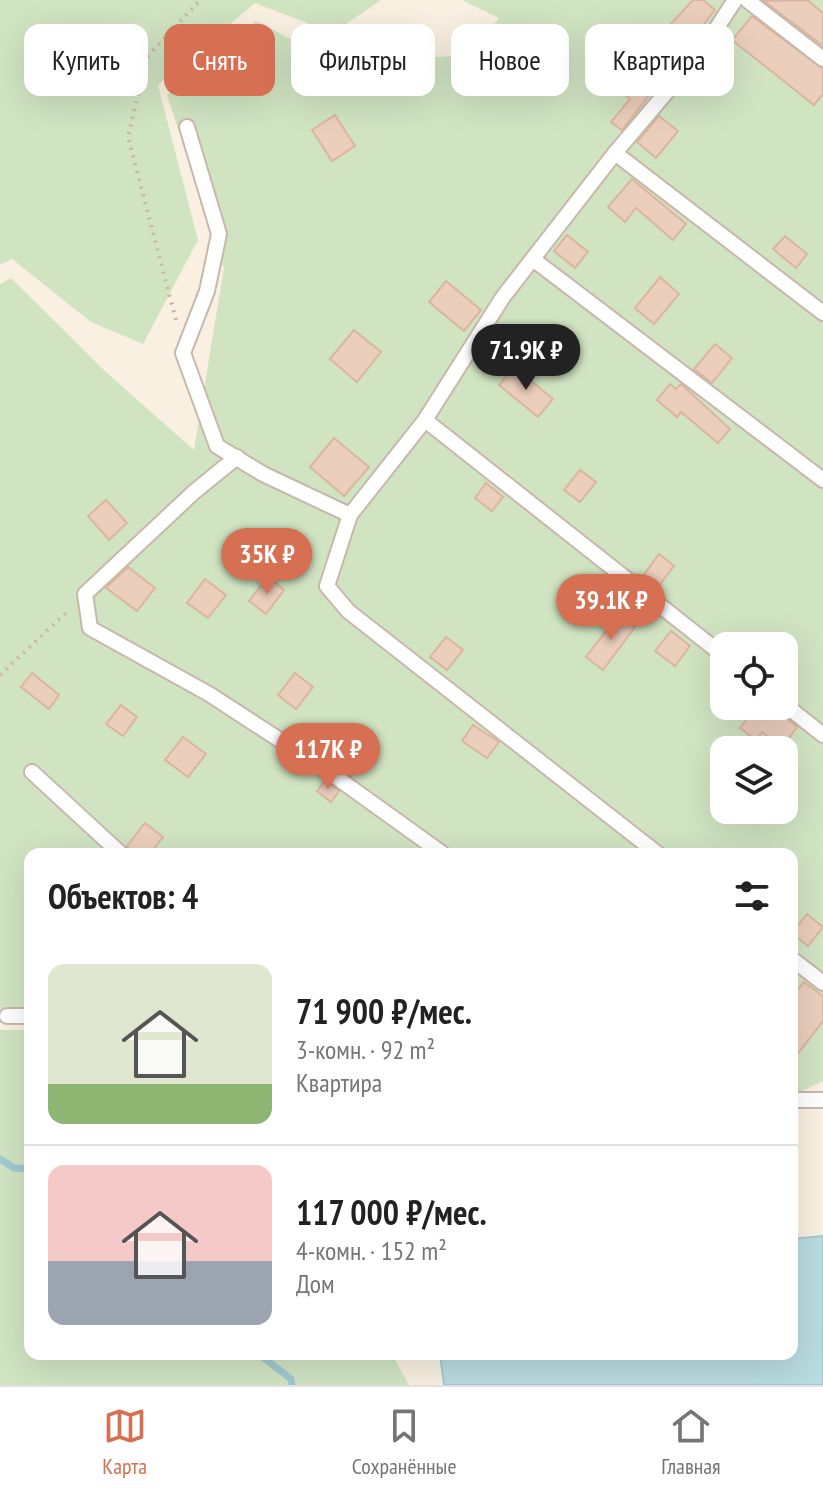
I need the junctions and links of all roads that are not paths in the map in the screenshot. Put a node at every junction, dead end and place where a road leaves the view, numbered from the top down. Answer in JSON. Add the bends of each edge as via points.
{"nodes":[{"id":1,"x":735,"y":0,"type":"edge"},
{"id":2,"x":747,"y":0,"type":"edge"},
{"id":3,"x":823,"y":59,"type":"edge"},
{"id":4,"x":187,"y":127,"type":"dead end"},
{"id":5,"x":615,"y":153,"type":"junction"},
{"id":6,"x":534,"y":260,"type":"junction"},
{"id":7,"x":823,"y":313,"type":"edge"},
{"id":8,"x":425,"y":420,"type":"junction"},
{"id":9,"x":237,"y":457,"type":"junction"},
{"id":10,"x":823,"y":480,"type":"edge"},
{"id":11,"x":350,"y":515,"type":"junction"},
{"id":12,"x":710,"y":645,"type":"edge"},
{"id":13,"x":798,"y":715,"type":"edge"},
{"id":14,"x":823,"y":735,"type":"edge"},
{"id":15,"x":32,"y":772,"type":"dead end"},
{"id":16,"x":114,"y":848,"type":"edge"},
{"id":17,"x":435,"y":848,"type":"edge"},
{"id":18,"x":650,"y":848,"type":"edge"},
{"id":19,"x":798,"y":964,"type":"edge"},
{"id":20,"x":823,"y":983,"type":"edge"},
{"id":21,"x":7,"y":1016,"type":"dead end"},
{"id":22,"x":24,"y":1016,"type":"edge"},
{"id":23,"x":798,"y":1100,"type":"edge"},
{"id":24,"x":823,"y":1100,"type":"edge"}],
"edges":[{"from":1,"to":5,"type":"lane","via":[[703,49]]},
{"from":2,"to":3,"type":"lane"},
{"from":4,"to":9,"type":"lane","via":[[219,234],[207,291],[183,353],[217,446]]},
{"from":5,"to":6,"type":"lane"},
{"from":5,"to":7,"type":"lane"},
{"from":6,"to":8,"type":"lane","via":[[503,297]]},
{"from":6,"to":10,"type":"lane"},
{"from":8,"to":11,"type":"lane"},
{"from":8,"to":12,"type":"lane"},
{"from":9,"to":11,"type":"lane"},
{"from":9,"to":17,"type":"lane","via":[[85,594],[90,628],[209,694]]},
{"from":11,"to":18,"type":"lane","via":[[327,586],[348,611]]},
{"from":13,"to":14,"type":"lane"},
{"from":15,"to":16,"type":"lane"},
{"from":19,"to":20,"type":"lane"},
{"from":21,"to":22,"type":"lane"},
{"from":23,"to":24,"type":"lane"}]}
